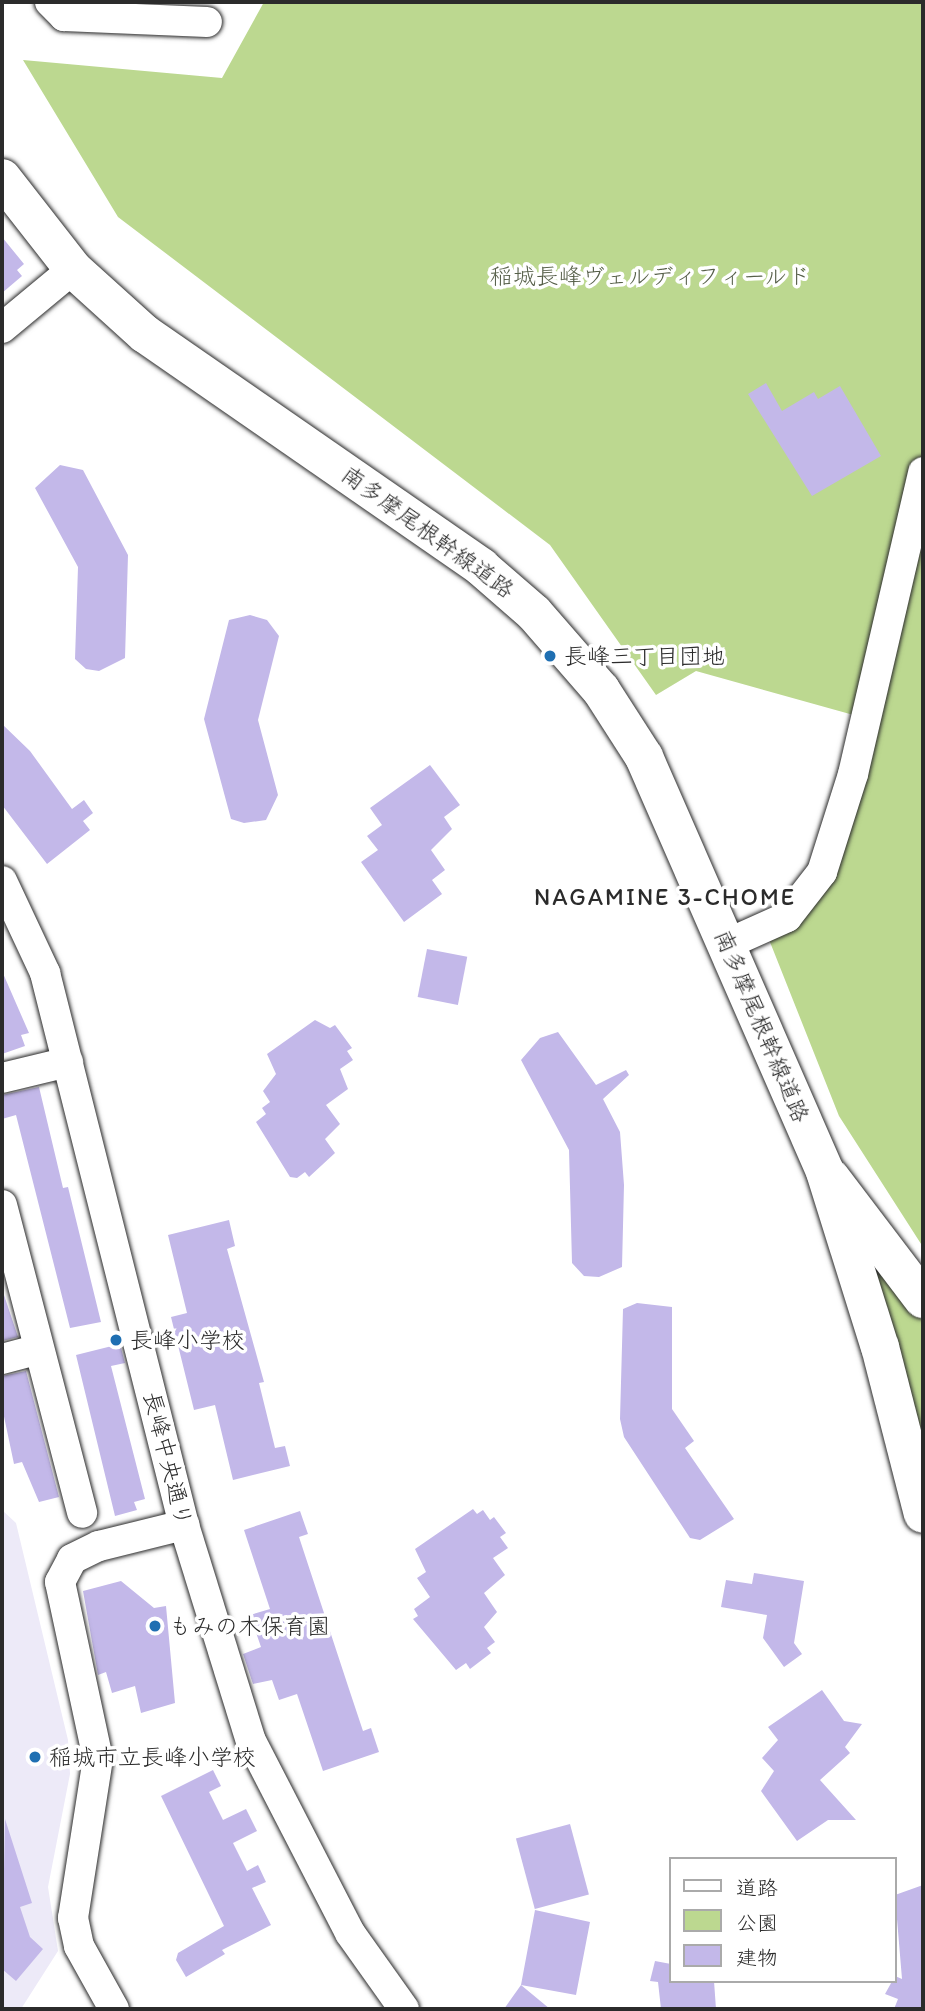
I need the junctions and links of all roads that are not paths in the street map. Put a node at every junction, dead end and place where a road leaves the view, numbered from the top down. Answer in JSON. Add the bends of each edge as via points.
{"nodes":[{"id":1,"x":50,"y":2,"type":"edge"},
{"id":2,"x":207,"y":22,"type":"dead end"},
{"id":3,"x":2,"y":178,"type":"edge"},
{"id":4,"x":73,"y":270,"type":"junction"},
{"id":5,"x":2,"y":328,"type":"edge"},
{"id":6,"x":923,"y":472,"type":"edge"},
{"id":7,"x":2,"y":881,"type":"edge"},
{"id":8,"x":727,"y":944,"type":"junction"},
{"id":9,"x":68,"y":1062,"type":"junction"},
{"id":10,"x":2,"y":1078,"type":"edge"},
{"id":11,"x":825,"y":1171,"type":"junction"},
{"id":12,"x":2,"y":1205,"type":"edge"},
{"id":13,"x":923,"y":1299,"type":"edge"},
{"id":14,"x":39,"y":1349,"type":"junction"},
{"id":15,"x":2,"y":1359,"type":"edge"},
{"id":16,"x":82,"y":1513,"type":"dead end"},
{"id":17,"x":923,"y":1514,"type":"edge"},
{"id":18,"x":184,"y":1525,"type":"junction"},
{"id":19,"x":114,"y":2009,"type":"edge"},
{"id":20,"x":404,"y":2009,"type":"edge"}],
"edges":[{"from":1,"to":2,"type":"street","via":[[64,16]]},
{"from":3,"to":4,"type":"main road","name":"南多摩尾根幹線道路"},
{"from":4,"to":5,"type":"street"},
{"from":4,"to":8,"type":"main road","name":"南多摩尾根幹線道路","via":[[145,334],[481,567],[569,649],[631,734]]},
{"from":6,"to":8,"type":"street","via":[[853,774],[822,873],[787,917]]},
{"from":7,"to":9,"type":"street","name":"長峰中央通り","via":[[45,973]]},
{"from":8,"to":11,"type":"main road","name":"南多摩尾根幹線道路"},
{"from":9,"to":10,"type":"street"},
{"from":9,"to":18,"type":"street","name":"長峰中央通り"},
{"from":11,"to":13,"type":"main road","name":"南多摩尾根幹線道路"},
{"from":11,"to":17,"type":"main road","name":"南多摩尾根幹線道路","via":[[880,1347]]},
{"from":12,"to":14,"type":"street"},
{"from":14,"to":15,"type":"street"},
{"from":14,"to":16,"type":"street"},
{"from":18,"to":19,"type":"street","via":[[99,1546],[72,1559],[60,1582],[97,1759],[73,1918],[79,1946]]},
{"from":18,"to":20,"type":"street","name":"長峰中央通り","via":[[261,1763],[349,1933]]}]}
